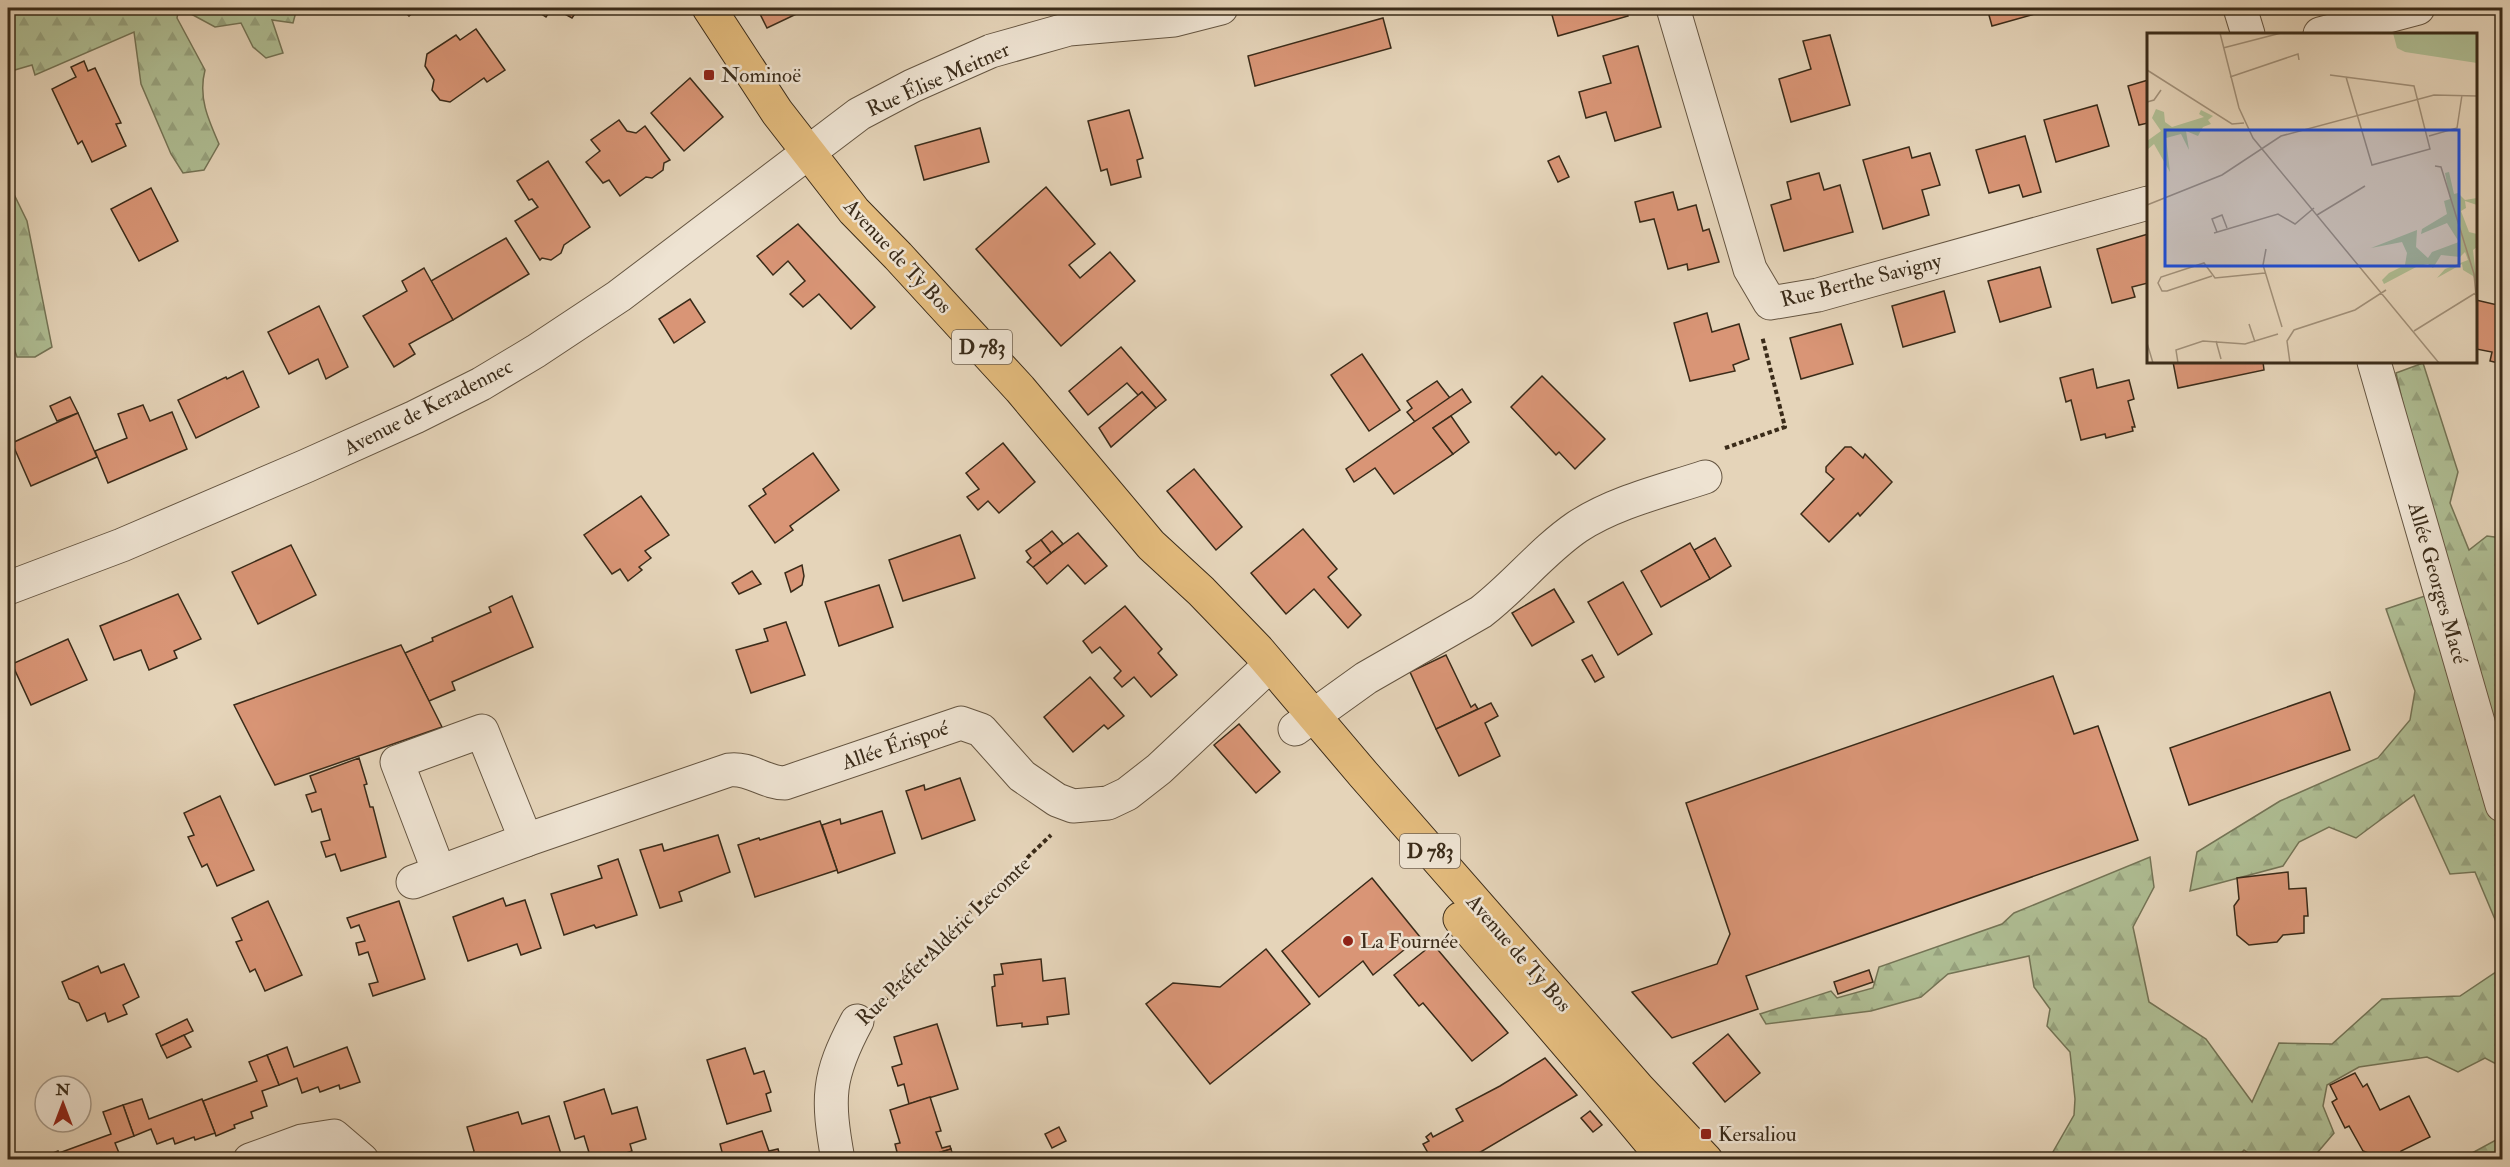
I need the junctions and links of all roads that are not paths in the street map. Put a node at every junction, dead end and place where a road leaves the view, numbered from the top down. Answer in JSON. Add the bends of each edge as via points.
{"nodes":[{"id":1,"x":709,"y":8,"type":"edge"},
{"id":2,"x":1221,"y":8,"type":"edge"},
{"id":3,"x":1673,"y":8,"type":"edge"},
{"id":4,"x":2240,"y":8,"type":"edge"},
{"id":5,"x":2418,"y":8,"type":"edge"},
{"id":6,"x":2248,"y":33,"type":"edge"},
{"id":7,"x":2324,"y":33,"type":"edge"},
{"id":8,"x":808,"y":153,"type":"junction"},
{"id":9,"x":2147,"y":203,"type":"edge"},
{"id":10,"x":2374,"y":363,"type":"edge"},
{"id":11,"x":1705,"y":477,"type":"road end"},
{"id":12,"x":8,"y":588,"type":"edge"},
{"id":13,"x":1262,"y":672,"type":"junction"},
{"id":14,"x":1304,"y":722,"type":"junction"},
{"id":15,"x":2502,"y":805,"type":"edge"},
{"id":16,"x":526,"y":840,"type":"junction"},
{"id":17,"x":857,"y":1021,"type":"road end"},
{"id":18,"x":250,"y":1160,"type":"edge"},
{"id":19,"x":362,"y":1160,"type":"edge"},
{"id":20,"x":838,"y":1160,"type":"edge"},
{"id":21,"x":1665,"y":1160,"type":"edge"},
{"id":22,"x":1706,"y":1160,"type":"edge"}],
"edges":[{"from":1,"to":8,"type":"main road","name":"Avenue de Ty Bos","number":"D 783"},
{"from":2,"to":8,"type":"street","name":"Rue Élise Meitner","via":[[1174,20],[1069,29],[991,51],[859,114]]},
{"from":3,"to":9,"type":"street","name":"Rue Berthe Savigny","via":[[1750,270],[1770,303],[1818,295]]},
{"from":4,"to":6,"type":"street"},
{"from":5,"to":7,"type":"street"},
{"from":8,"to":12,"type":"street","name":"Avenue de Keradennec","via":[[619,296],[481,384],[306,466],[122,545]]},
{"from":8,"to":13,"type":"main road","name":"Avenue de Ty Bos","number":"D 783","via":[[854,211],[1020,389],[1151,545],[1201,591]]},
{"from":10,"to":15,"type":"street","name":"Allée Georges Macé"},
{"from":11,"to":14,"type":"street","via":[[1615,508],[1585,523],[1545,553],[1481,612],[1366,678]]},
{"from":13,"to":14,"type":"main road","name":"Avenue de Ty Bos","number":"D 783"},
{"from":13,"to":16,"type":"street","name":"Allée Érispoé","via":[[1159,770],[1108,803],[1073,806],[1057,800],[1017,771],[981,730],[961,723],[784,783],[739,769],[729,770]]},
{"from":14,"to":21,"type":"main road","name":"Avenue de Ty Bos","number":"D 783","via":[[1353,794]]},
{"from":14,"to":22,"type":"main road","name":"Avenue de Ty Bos","number":"D 783"},
{"from":16,"to":16,"type":"street","name":"Allée Érispoé","via":[[426,877],[397,762],[482,731]]},
{"from":17,"to":20,"type":"street","name":"Rue Préfet Aldéric Lecomte","via":[[838,1063],[831,1095]]},
{"from":18,"to":19,"type":"street","via":[[302,1141],[334,1136]]}]}
